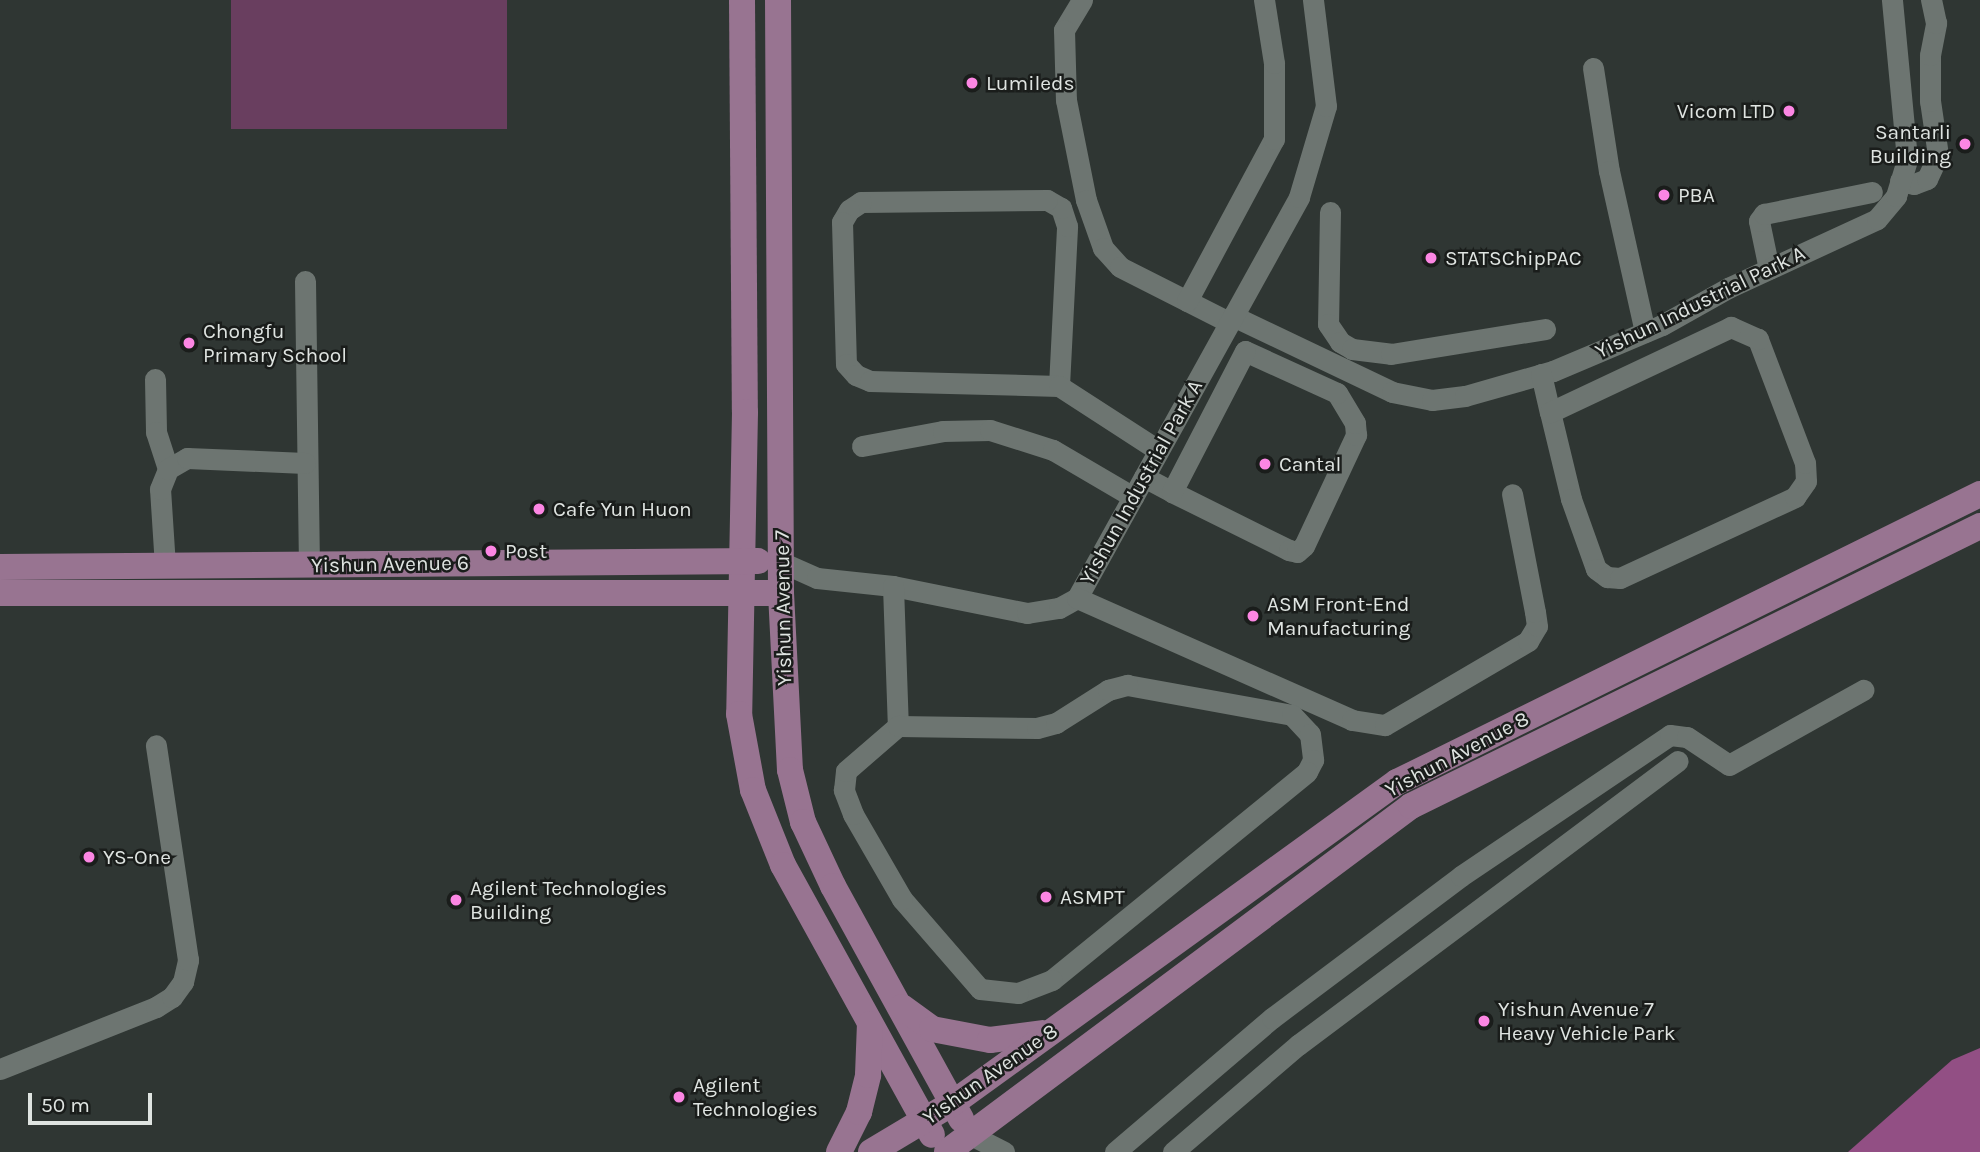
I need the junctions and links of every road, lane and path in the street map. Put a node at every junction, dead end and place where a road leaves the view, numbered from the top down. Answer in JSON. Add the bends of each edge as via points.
{"nodes":[{"id":1,"x":742,"y":0,"type":"edge"},
{"id":2,"x":778,"y":0,"type":"edge"},
{"id":3,"x":1082,"y":0,"type":"edge"},
{"id":4,"x":1264,"y":0,"type":"edge"},
{"id":5,"x":1313,"y":0,"type":"edge"},
{"id":6,"x":1920,"y":0,"type":"edge"},
{"id":7,"x":1931,"y":0,"type":"edge"},
{"id":8,"x":1892,"y":2,"type":"edge"},
{"id":9,"x":1593,"y":68,"type":"dead end"},
{"id":10,"x":1900,"y":181,"type":"junction"},
{"id":11,"x":1872,"y":192,"type":"dead end"},
{"id":12,"x":1330,"y":212,"type":"dead end"},
{"id":13,"x":1769,"y":269,"type":"junction"},
{"id":14,"x":305,"y":281,"type":"dead end"},
{"id":15,"x":1187,"y":301,"type":"junction"},
{"id":16,"x":1231,"y":319,"type":"junction"},
{"id":17,"x":1545,"y":329,"type":"dead end"},
{"id":18,"x":1645,"y":332,"type":"junction"},
{"id":19,"x":1541,"y":374,"type":"junction"},
{"id":20,"x":155,"y":379,"type":"dead end"},
{"id":21,"x":1059,"y":386,"type":"junction"},
{"id":22,"x":782,"y":410,"type":"junction"},
{"id":23,"x":745,"y":412,"type":"junction"},
{"id":24,"x":1550,"y":412,"type":"junction"},
{"id":25,"x":862,"y":446,"type":"dead end"},
{"id":26,"x":1158,"y":450,"type":"junction"},
{"id":27,"x":306,"y":463,"type":"junction"},
{"id":28,"x":167,"y":469,"type":"junction"},
{"id":29,"x":1144,"y":477,"type":"junction"},
{"id":30,"x":1172,"y":492,"type":"junction"},
{"id":31,"x":1511,"y":494,"type":"dead end"},
{"id":32,"x":1980,"y":494,"type":"edge"},
{"id":33,"x":1133,"y":497,"type":"junction"},
{"id":34,"x":1980,"y":526,"type":"edge"},
{"id":35,"x":742,"y":561,"type":"junction"},
{"id":36,"x":781,"y":562,"type":"junction"},
{"id":37,"x":309,"y":565,"type":"junction"},
{"id":38,"x":165,"y":566,"type":"junction"},
{"id":39,"x":0,"y":567,"type":"edge"},
{"id":40,"x":817,"y":578,"type":"junction"},
{"id":41,"x":893,"y":586,"type":"junction"},
{"id":42,"x":741,"y":592,"type":"junction"},
{"id":43,"x":0,"y":593,"type":"edge"},
{"id":44,"x":780,"y":593,"type":"junction"},
{"id":45,"x":1077,"y":598,"type":"junction"},
{"id":46,"x":1863,"y":690,"type":"dead end"},
{"id":47,"x":898,"y":726,"type":"junction"},
{"id":48,"x":156,"y":745,"type":"dead end"},
{"id":49,"x":1678,"y":761,"type":"dead end"},
{"id":50,"x":895,"y":1001,"type":"junction"},
{"id":51,"x":870,"y":1022,"type":"junction"},
{"id":52,"x":1054,"y":1030,"type":"junction"},
{"id":53,"x":0,"y":1069,"type":"edge"},
{"id":54,"x":953,"y":1103,"type":"junction"},
{"id":55,"x":924,"y":1121,"type":"junction"},
{"id":56,"x":971,"y":1135,"type":"junction"},
{"id":57,"x":839,"y":1152,"type":"edge"},
{"id":58,"x":871,"y":1152,"type":"edge"},
{"id":59,"x":941,"y":1152,"type":"edge"},
{"id":60,"x":947,"y":1152,"type":"edge"},
{"id":61,"x":1004,"y":1152,"type":"edge"},
{"id":62,"x":1115,"y":1152,"type":"edge"},
{"id":63,"x":1173,"y":1152,"type":"edge"}],
"edges":[{"from":1,"to":23,"type":"main road","name":"Yishun Avenue 7"},
{"from":2,"to":22,"type":"main road","name":"Yishun Avenue 7"},
{"from":3,"to":15,"type":"street","via":[[1064,30],[1066,100],[1086,200],[1103,248],[1120,267]]},
{"from":4,"to":15,"type":"street","via":[[1274,63],[1274,139]]},
{"from":5,"to":16,"type":"street","name":"Yishun Industrial Park A","via":[[1326,106],[1299,197]]},
{"from":6,"to":8,"type":"street","name":"Yishun Industrial Park A"},
{"from":7,"to":10,"type":"street","via":[[1936,23],[1930,55],[1930,101],[1938,155],[1927,178],[1914,184]]},
{"from":8,"to":10,"type":"street","name":"Yishun Industrial Park A","via":[[1907,159]]},
{"from":9,"to":18,"type":"street","via":[[1609,171]]},
{"from":10,"to":13,"type":"street","name":"Yishun Industrial Park A","via":[[1896,195],[1877,219]]},
{"from":11,"to":13,"type":"street","via":[[1764,214],[1759,221]]},
{"from":12,"to":17,"type":"street","via":[[1328,324],[1339,342],[1352,349],[1391,354]]},
{"from":13,"to":18,"type":"street","name":"Yishun Industrial Park A"},
{"from":14,"to":27,"type":"street"},
{"from":15,"to":16,"type":"street"},
{"from":16,"to":19,"type":"street","name":"Yishun Industrial Park A","via":[[1392,392],[1432,400],[1465,396]]},
{"from":16,"to":26,"type":"street","name":"Yishun Industrial Park A"},
{"from":18,"to":19,"type":"street","name":"Yishun Industrial Park A"},
{"from":19,"to":24,"type":"street"},
{"from":20,"to":28,"type":"street","via":[[158,448]]},
{"from":21,"to":21,"type":"street","via":[[870,381],[856,375],[846,364],[842,222],[849,209],[861,202],[1047,200],[1061,208],[1067,226]]},
{"from":21,"to":26,"type":"street"},
{"from":22,"to":23,"type":"main road"},
{"from":22,"to":36,"type":"main road","name":"Yishun Avenue 7"},
{"from":23,"to":35,"type":"main road","name":"Yishun Avenue 7"},
{"from":24,"to":24,"type":"street","via":[[1571,499],[1596,569],[1607,577],[1620,578],[1795,497],[1806,481],[1805,463],[1758,339],[1731,327]]},
{"from":25,"to":33,"type":"street","via":[[943,431],[990,430],[1053,450]]},
{"from":26,"to":29,"type":"street","name":"Yishun Industrial Park A"},
{"from":27,"to":28,"type":"street","via":[[187,458]]},
{"from":27,"to":37,"type":"street"},
{"from":28,"to":38,"type":"street","via":[[160,489]]},
{"from":29,"to":30,"type":"street"},
{"from":29,"to":33,"type":"street","name":"Yishun Industrial Park A"},
{"from":30,"to":30,"type":"street","via":[[1297,552],[1304,546],[1356,435],[1349,408],[1337,393],[1245,351]]},
{"from":31,"to":45,"type":"street","via":[[1535,612],[1536,626],[1528,641],[1385,725],[1352,720]]},
{"from":32,"to":52,"type":"main road","name":"Yishun Avenue 8","via":[[1397,782]]},
{"from":33,"to":45,"type":"street","name":"Yishun Industrial Park A"},
{"from":34,"to":56,"type":"main road","name":"Yishun Avenue 8","via":[[1411,806]]},
{"from":35,"to":36,"type":"main road","name":"Yishun Avenue 6"},
{"from":35,"to":37,"type":"main road","name":"Yishun Avenue 6"},
{"from":35,"to":42,"type":"main road","name":"Yishun Avenue 7"},
{"from":36,"to":40,"type":"street","name":"Yishun Industrial Park A"},
{"from":36,"to":44,"type":"main road","name":"Yishun Avenue 7"},
{"from":37,"to":38,"type":"main road","name":"Yishun Avenue 6"},
{"from":38,"to":39,"type":"main road","name":"Yishun Avenue 6"},
{"from":40,"to":41,"type":"street","name":"Yishun Industrial Park A"},
{"from":40,"to":44,"type":"street","name":"Yishun Industrial Park A"},
{"from":41,"to":45,"type":"street","name":"Yishun Industrial Park A","via":[[1027,613],[1059,608]]},
{"from":41,"to":47,"type":"street"},
{"from":42,"to":43,"type":"main road","name":"Yishun Avenue 6"},
{"from":42,"to":44,"type":"main road","name":"Yishun Avenue 6"},
{"from":42,"to":51,"type":"main road","name":"Yishun Avenue 7","via":[[739,714],[753,790],[802,904]]},
{"from":44,"to":50,"type":"main road","name":"Yishun Avenue 7","via":[[790,770],[797,808]]},
{"from":46,"to":62,"type":"street","via":[[1729,765],[1686,737],[1670,735],[1461,876],[1272,1018]]},
{"from":47,"to":47,"type":"street","via":[[846,771],[844,790],[902,898],[964,975],[980,989],[1000,995],[1034,989],[1052,980],[1307,772],[1314,747],[1303,723],[1292,715],[1127,685],[1108,690],[1056,723],[1037,728]]},
{"from":48,"to":53,"type":"street","via":[[188,960],[183,982],[172,997],[156,1007]]},
{"from":49,"to":63,"type":"street","via":[[1298,1045]]},
{"from":50,"to":52,"type":"main road","via":[[932,1029],[990,1040]]},
{"from":50,"to":54,"type":"main road","name":"Yishun Avenue 7"},
{"from":51,"to":55,"type":"main road","name":"Yishun Avenue 7"},
{"from":51,"to":57,"type":"main road","via":[[862,1100]]},
{"from":52,"to":54,"type":"main road","name":"Yishun Avenue 8"},
{"from":54,"to":55,"type":"main road","name":"Yishun Avenue 8"},
{"from":54,"to":56,"type":"main road","name":"Yishun Avenue 7"},
{"from":55,"to":58,"type":"main road","name":"Yishun Avenue 8"},
{"from":55,"to":59,"type":"main road","name":"Yishun Avenue 7"},
{"from":56,"to":60,"type":"main road","name":"Yishun Avenue 8"},
{"from":56,"to":61,"type":"street"}]}
